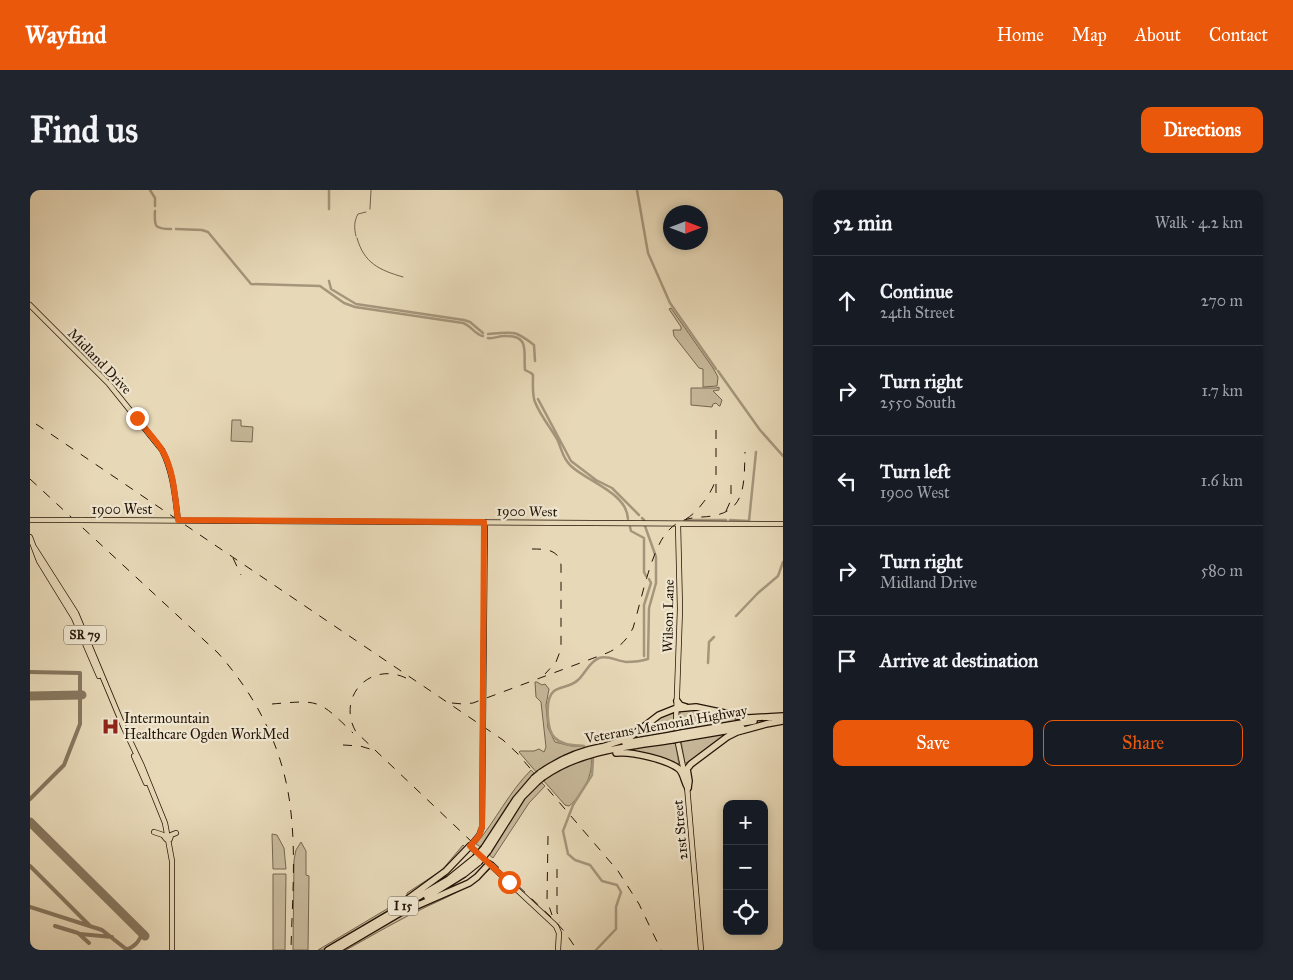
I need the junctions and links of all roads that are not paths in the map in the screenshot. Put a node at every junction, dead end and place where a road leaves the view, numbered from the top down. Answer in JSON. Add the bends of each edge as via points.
{"nodes":[{"id":1,"x":30,"y":305,"type":"edge"},
{"id":2,"x":30,"y":520,"type":"edge"},
{"id":3,"x":178,"y":520,"type":"junction"},
{"id":4,"x":484,"y":522,"type":"junction"},
{"id":5,"x":678,"y":524,"type":"junction"},
{"id":6,"x":783,"y":524,"type":"edge"},
{"id":7,"x":30,"y":537,"type":"edge"},
{"id":8,"x":32,"y":548,"type":"edge"},
{"id":9,"x":677,"y":701,"type":"junction"},
{"id":10,"x":688,"y":707,"type":"junction"},
{"id":11,"x":677,"y":708,"type":"junction"},
{"id":12,"x":783,"y":716,"type":"edge"},
{"id":13,"x":783,"y":721,"type":"edge"},
{"id":14,"x":770,"y":723,"type":"junction"},
{"id":15,"x":682,"y":736,"type":"junction"},
{"id":16,"x":672,"y":738,"type":"junction"},
{"id":17,"x":599,"y":748,"type":"junction"},
{"id":18,"x":584,"y":755,"type":"junction"},
{"id":19,"x":694,"y":761,"type":"junction"},
{"id":20,"x":668,"y":764,"type":"junction"},
{"id":21,"x":682,"y":765,"type":"junction"},
{"id":22,"x":542,"y":775,"type":"junction"},
{"id":23,"x":688,"y":788,"type":"junction"},
{"id":24,"x":165,"y":826,"type":"junction"},
{"id":25,"x":169,"y":843,"type":"junction"},
{"id":26,"x":470,"y":846,"type":"junction"},
{"id":27,"x":489,"y":864,"type":"junction"},
{"id":28,"x":373,"y":926,"type":"junction"},
{"id":29,"x":172,"y":950,"type":"edge"},
{"id":30,"x":328,"y":950,"type":"edge"},
{"id":31,"x":337,"y":950,"type":"edge"},
{"id":32,"x":558,"y":950,"type":"edge"},
{"id":33,"x":701,"y":950,"type":"edge"}],
"edges":[{"from":1,"to":3,"type":"main road","name":"Midland Drive","via":[[109,384],[162,450],[172,480]]},
{"from":2,"to":3,"type":"main road","name":"1900 West","bridge":true},
{"from":3,"to":4,"type":"main road","name":"1900 West"},
{"from":4,"to":5,"type":"main road","name":"1900 West"},
{"from":4,"to":26,"type":"main road","via":[[482,827]]},
{"from":5,"to":6,"type":"main road","name":"1900 West"},
{"from":5,"to":9,"type":"main road","name":"Wilson Lane"},
{"from":7,"to":8,"type":"main road","number":"SR 79"},
{"from":8,"to":24,"type":"main road","number":"SR 79","via":[[74,618]]},
{"from":8,"to":24,"type":"main road","number":"SR 79","via":[[76,613]]},
{"from":9,"to":10,"type":"highway"},
{"from":9,"to":11,"type":"main road","name":"Wilson Lane"},
{"from":10,"to":11,"type":"highway"},
{"from":10,"to":12,"type":"highway","via":[[706,708],[739,718]]},
{"from":11,"to":17,"type":"highway","via":[[661,714],[629,738]]},
{"from":11,"to":21,"type":"main road","name":"21st Street","via":[[677,737]]},
{"from":12,"to":15,"type":"highway","name":"Veterans Memorial Highway","number":"I 15"},
{"from":13,"to":14,"type":"highway","name":"Veterans Memorial Highway","number":"I 15"},
{"from":14,"to":15,"type":"highway","name":"Veterans Memorial Highway","number":"I 15"},
{"from":14,"to":19,"type":"highway","via":[[729,736]]},
{"from":15,"to":16,"type":"highway","name":"Veterans Memorial Highway","number":"I 15","bridge":true},
{"from":16,"to":17,"type":"highway","name":"Veterans Memorial Highway","number":"I 15"},
{"from":16,"to":18,"type":"highway","name":"Veterans Memorial Highway","number":"I 15"},
{"from":17,"to":22,"type":"highway","name":"Veterans Memorial Highway","number":"I 15","via":[[566,757]]},
{"from":18,"to":20,"type":"highway","via":[[629,752]]},
{"from":18,"to":22,"type":"highway","name":"Veterans Memorial Highway","number":"I 15"},
{"from":19,"to":21,"type":"highway"},
{"from":19,"to":23,"type":"highway","via":[[687,769]]},
{"from":20,"to":21,"type":"highway"},
{"from":20,"to":23,"type":"highway","via":[[680,771]]},
{"from":21,"to":23,"type":"main road","name":"21st Street"},
{"from":22,"to":28,"type":"highway","name":"Veterans Memorial Highway","number":"I 15","bridge":true,"via":[[516,799],[477,860]]},
{"from":23,"to":33,"type":"main road","name":"21st Street"},
{"from":24,"to":25,"type":"main road","number":"SR 79"},
{"from":24,"to":25,"type":"main road","via":[[175,833]]},
{"from":24,"to":25,"type":"main road","via":[[156,832]]},
{"from":25,"to":29,"type":"main road","number":"SR 79"},
{"from":26,"to":27,"type":"main road"},
{"from":26,"to":28,"type":"highway","via":[[446,871]]},
{"from":27,"to":28,"type":"highway","via":[[469,882]]},
{"from":27,"to":32,"type":"main road","via":[[556,926]]},
{"from":28,"to":30,"type":"highway","name":"Veterans Memorial Highway","number":"I 15"},
{"from":28,"to":31,"type":"highway","name":"Veterans Memorial Highway","number":"I 15"}]}
